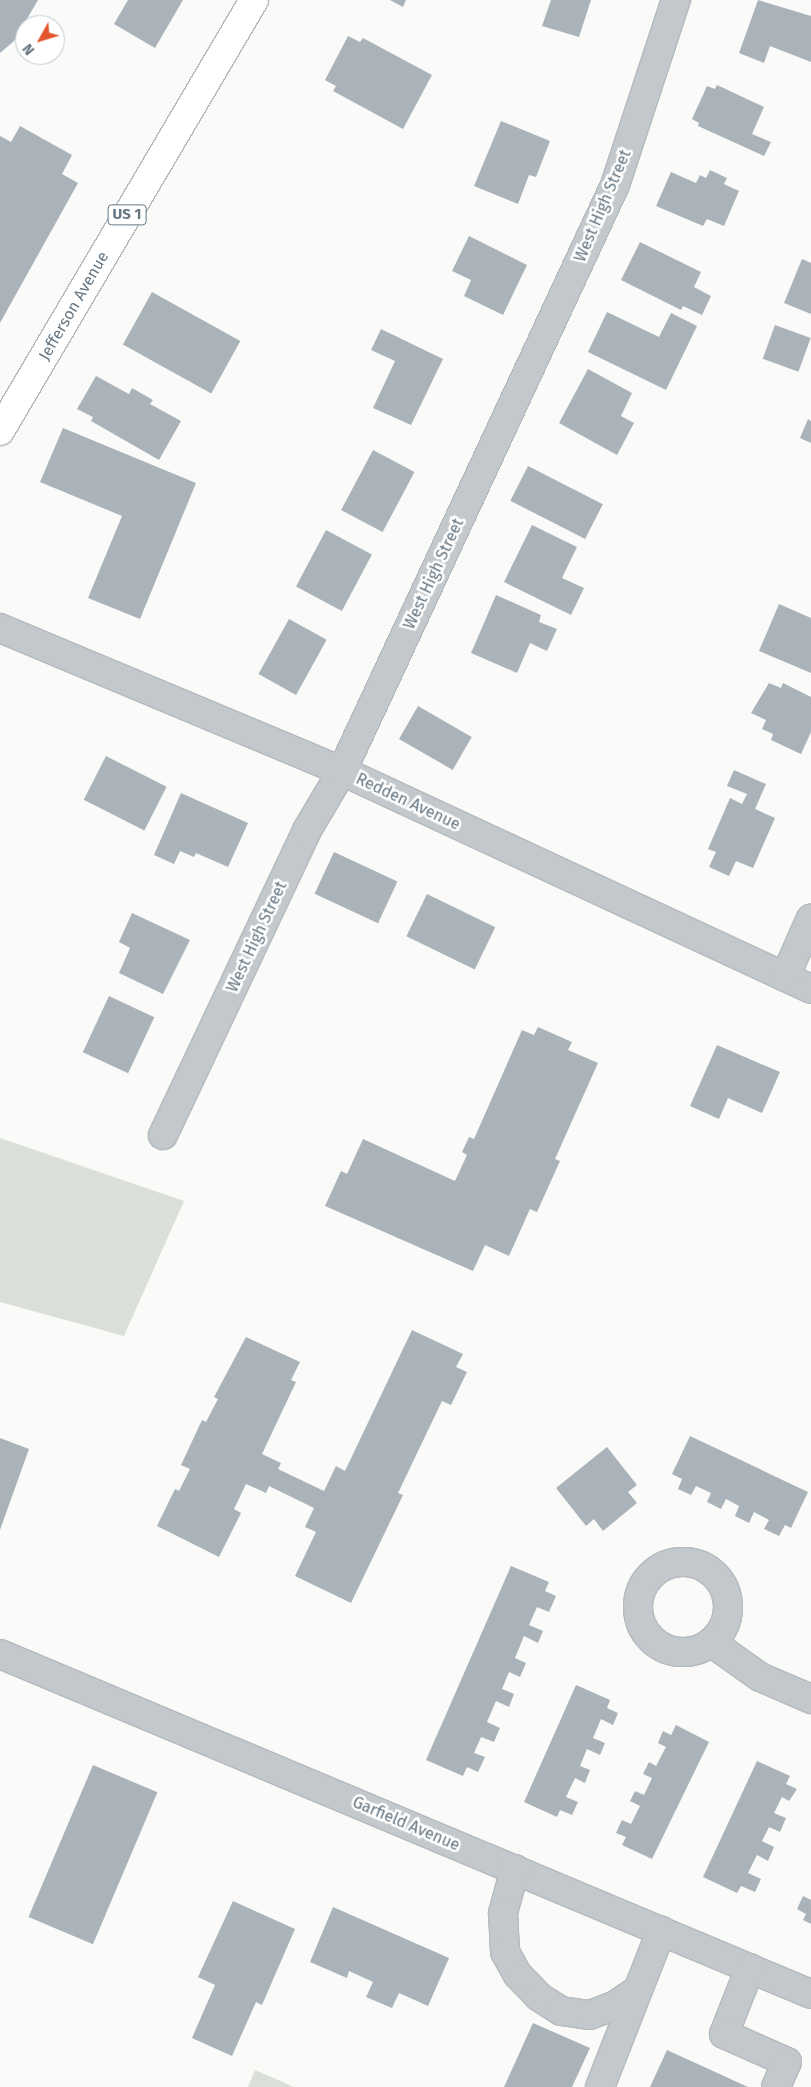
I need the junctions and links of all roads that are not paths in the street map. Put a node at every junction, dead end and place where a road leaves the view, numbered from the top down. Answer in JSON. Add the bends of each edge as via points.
{"nodes":[{"id":1,"x":254,"y":0,"type":"edge"},
{"id":2,"x":676,"y":0,"type":"edge"},
{"id":3,"x":0,"y":431,"type":"edge"},
{"id":4,"x":0,"y":628,"type":"edge"},
{"id":5,"x":342,"y":772,"type":"junction"},
{"id":6,"x":811,"y":918,"type":"edge"},
{"id":7,"x":785,"y":977,"type":"junction"},
{"id":8,"x":811,"y":989,"type":"edge"},
{"id":9,"x":163,"y":1134,"type":"dead end"},
{"id":10,"x":712,"y":1643,"type":"dead end"},
{"id":11,"x":0,"y":1654,"type":"edge"},
{"id":12,"x":811,"y":1699,"type":"edge"},
{"id":13,"x":514,"y":1869,"type":"junction"},
{"id":14,"x":661,"y":1931,"type":"junction"},
{"id":15,"x":750,"y":1968,"type":"junction"},
{"id":16,"x":636,"y":1991,"type":"junction"},
{"id":17,"x":811,"y":1994,"type":"edge"},
{"id":18,"x":600,"y":2087,"type":"edge"},
{"id":19,"x":776,"y":2087,"type":"edge"}],
"edges":[{"from":1,"to":3,"type":"main road","name":"Jefferson Avenue","number":"US 1"},
{"from":2,"to":5,"type":"street","name":"West High Street","via":[[615,185]]},
{"from":4,"to":5,"type":"street","name":"Redden Avenue"},
{"from":5,"to":7,"type":"street","name":"Redden Avenue"},
{"from":5,"to":9,"type":"street","name":"West High Street","via":[[307,830]]},
{"from":6,"to":7,"type":"street"},
{"from":7,"to":8,"type":"street","name":"Redden Avenue"},
{"from":10,"to":12,"type":"street","via":[[760,1677]]},
{"from":11,"to":13,"type":"street","name":"Garfield Avenue"},
{"from":13,"to":14,"type":"street","name":"Garfield Avenue"},
{"from":13,"to":16,"type":"street","via":[[503,1913],[504,1952],[518,1975],[539,1997],[561,2011],[590,2015],[614,2006]]},
{"from":14,"to":15,"type":"street","name":"Garfield Avenue"},
{"from":14,"to":16,"type":"street"},
{"from":15,"to":17,"type":"street","name":"Garfield Avenue"},
{"from":15,"to":19,"type":"street","via":[[724,2034],[786,2062]]},
{"from":16,"to":18,"type":"street"}]}
